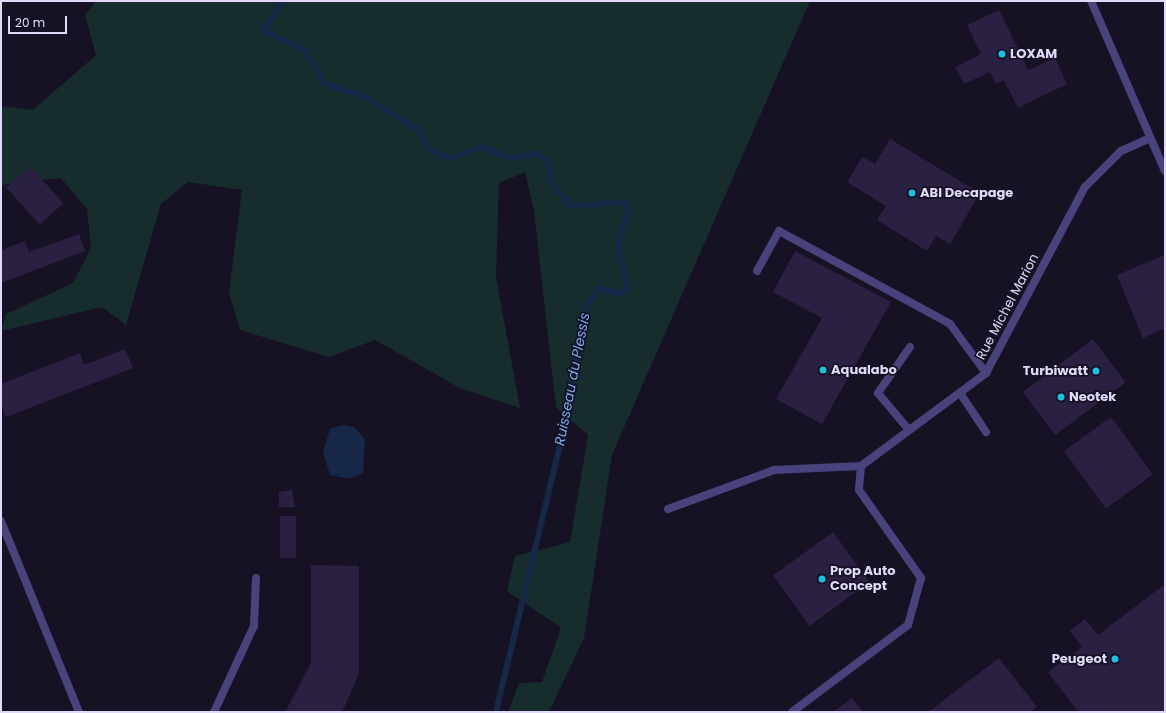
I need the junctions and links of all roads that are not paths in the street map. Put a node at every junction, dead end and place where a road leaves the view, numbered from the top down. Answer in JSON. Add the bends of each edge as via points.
{"nodes":[{"id":1,"x":1091,"y":1,"type":"edge"},
{"id":2,"x":1150,"y":138,"type":"junction"},
{"id":3,"x":1165,"y":171,"type":"edge"},
{"id":4,"x":756,"y":271,"type":"dead end"},
{"id":5,"x":910,"y":347,"type":"dead end"},
{"id":6,"x":986,"y":373,"type":"junction"},
{"id":7,"x":960,"y":392,"type":"junction"},
{"id":8,"x":909,"y":430,"type":"junction"},
{"id":9,"x":986,"y":432,"type":"dead end"},
{"id":10,"x":861,"y":466,"type":"junction"},
{"id":11,"x":668,"y":509,"type":"dead end"},
{"id":12,"x":1,"y":521,"type":"edge"},
{"id":13,"x":256,"y":578,"type":"dead end"},
{"id":14,"x":79,"y":712,"type":"edge"},
{"id":15,"x":214,"y":712,"type":"edge"},
{"id":16,"x":792,"y":712,"type":"edge"}],
"edges":[{"from":1,"to":2,"type":"street"},
{"from":2,"to":3,"type":"street"},
{"from":2,"to":6,"type":"street","name":"Rue Michel Marion","via":[[1121,151],[1085,187]]},
{"from":4,"to":6,"type":"street","via":[[779,231],[950,324]]},
{"from":5,"to":8,"type":"street","via":[[878,393]]},
{"from":6,"to":7,"type":"street","name":"Rue Michel Marion"},
{"from":7,"to":8,"type":"street","name":"Rue Michel Marion"},
{"from":7,"to":9,"type":"street"},
{"from":8,"to":10,"type":"street","name":"Rue Michel Marion"},
{"from":10,"to":11,"type":"street","via":[[774,470]]},
{"from":10,"to":16,"type":"street","via":[[859,490],[921,578],[908,625]]},
{"from":12,"to":14,"type":"street"},
{"from":13,"to":15,"type":"street","via":[[254,626]]}]}
